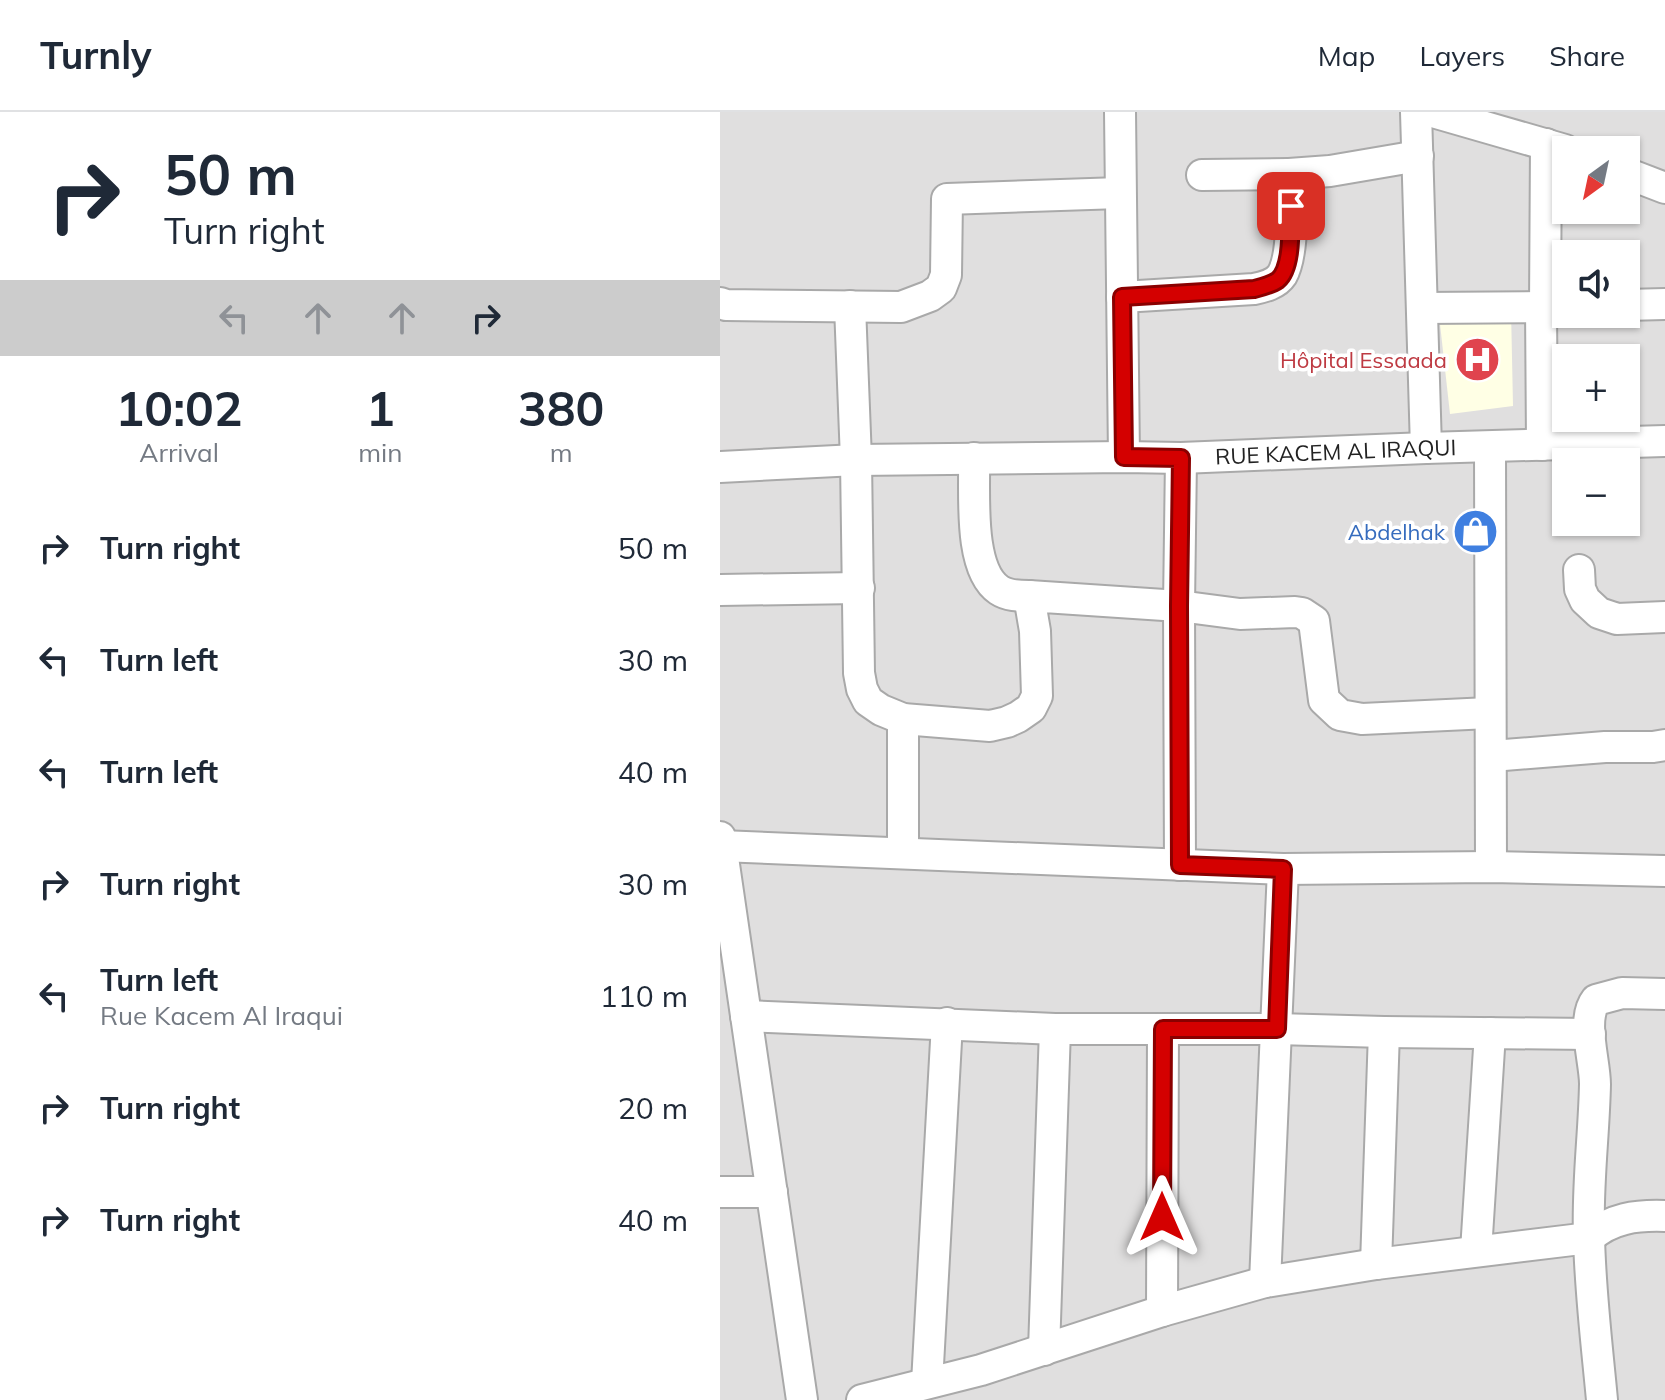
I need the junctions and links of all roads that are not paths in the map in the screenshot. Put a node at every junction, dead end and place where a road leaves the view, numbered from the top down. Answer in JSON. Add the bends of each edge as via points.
{"nodes":[{"id":1,"x":1120,"y":112,"type":"edge"},
{"id":2,"x":1416,"y":112,"type":"edge"},
{"id":3,"x":1433,"y":112,"type":"edge"},
{"id":4,"x":1552,"y":146,"type":"edge"},
{"id":5,"x":1418,"y":156,"type":"junction"},
{"id":6,"x":1289,"y":174,"type":"junction"},
{"id":7,"x":1202,"y":175,"type":"dead end"},
{"id":8,"x":1640,"y":178,"type":"edge"},
{"id":9,"x":1665,"y":188,"type":"edge"},
{"id":10,"x":1120,"y":193,"type":"junction"},
{"id":11,"x":1554,"y":224,"type":"edge"},
{"id":12,"x":1122,"y":297,"type":"junction"},
{"id":13,"x":720,"y":303,"type":"edge"},
{"id":14,"x":1665,"y":304,"type":"edge"},
{"id":15,"x":1640,"y":305,"type":"edge"},
{"id":16,"x":850,"y":306,"type":"junction"},
{"id":17,"x":1551,"y":307,"type":"edge"},
{"id":18,"x":1422,"y":308,"type":"junction"},
{"id":19,"x":1665,"y":441,"type":"edge"},
{"id":20,"x":1542,"y":445,"type":"junction"},
{"id":21,"x":1490,"y":447,"type":"junction"},
{"id":22,"x":1426,"y":448,"type":"junction"},
{"id":23,"x":1124,"y":457,"type":"junction"},
{"id":24,"x":974,"y":458,"type":"junction"},
{"id":25,"x":1181,"y":458,"type":"junction"},
{"id":26,"x":856,"y":460,"type":"junction"},
{"id":27,"x":720,"y":467,"type":"edge"},
{"id":28,"x":1579,"y":570,"type":"dead end"},
{"id":29,"x":859,"y":588,"type":"junction"},
{"id":30,"x":720,"y":590,"type":"edge"},
{"id":31,"x":1029,"y":596,"type":"junction"},
{"id":32,"x":1179,"y":606,"type":"junction"},
{"id":33,"x":1665,"y":617,"type":"edge"},
{"id":34,"x":1489,"y":713,"type":"junction"},
{"id":35,"x":903,"y":719,"type":"junction"},
{"id":36,"x":1665,"y":745,"type":"edge"},
{"id":37,"x":1492,"y":756,"type":"junction"},
{"id":38,"x":721,"y":842,"type":"edge"},
{"id":39,"x":903,"y":852,"type":"junction"},
{"id":40,"x":1180,"y":865,"type":"junction"},
{"id":41,"x":1491,"y":867,"type":"junction"},
{"id":42,"x":1283,"y":869,"type":"junction"},
{"id":43,"x":1665,"y":871,"type":"edge"},
{"id":44,"x":1665,"y":994,"type":"edge"},
{"id":45,"x":746,"y":1016,"type":"junction"},
{"id":46,"x":947,"y":1023,"type":"junction"},
{"id":47,"x":1055,"y":1029,"type":"junction"},
{"id":48,"x":1163,"y":1029,"type":"junction"},
{"id":49,"x":1277,"y":1029,"type":"junction"},
{"id":50,"x":1384,"y":1032,"type":"junction"},
{"id":51,"x":1490,"y":1033,"type":"junction"},
{"id":52,"x":1590,"y":1034,"type":"junction"},
{"id":53,"x":720,"y":1192,"type":"edge"},
{"id":54,"x":772,"y":1192,"type":"junction"},
{"id":55,"x":1665,"y":1216,"type":"edge"},
{"id":56,"x":1589,"y":1238,"type":"junction"},
{"id":57,"x":1476,"y":1251,"type":"junction"},
{"id":58,"x":1376,"y":1264,"type":"junction"},
{"id":59,"x":1265,"y":1282,"type":"junction"},
{"id":60,"x":1162,"y":1311,"type":"junction"},
{"id":61,"x":1044,"y":1350,"type":"junction"},
{"id":62,"x":927,"y":1383,"type":"junction"},
{"id":63,"x":802,"y":1400,"type":"edge"},
{"id":64,"x":862,"y":1400,"type":"edge"},
{"id":65,"x":1602,"y":1400,"type":"edge"}],
"edges":[{"from":1,"to":10,"type":"street"},
{"from":2,"to":5,"type":"street"},
{"from":3,"to":4,"type":"street"},
{"from":5,"to":6,"type":"street"},
{"from":5,"to":18,"type":"street"},
{"from":6,"to":7,"type":"street"},
{"from":6,"to":12,"type":"street","via":[[1288,259],[1281,278],[1254,289]]},
{"from":8,"to":9,"type":"street"},
{"from":10,"to":12,"type":"street"},
{"from":10,"to":16,"type":"street","via":[[947,199],[946,275],[941,288],[901,307]]},
{"from":11,"to":17,"type":"street"},
{"from":12,"to":23,"type":"street"},
{"from":13,"to":16,"type":"street"},
{"from":14,"to":15,"type":"street"},
{"from":16,"to":26,"type":"street"},
{"from":17,"to":18,"type":"street"},
{"from":17,"to":20,"type":"street"},
{"from":18,"to":22,"type":"street"},
{"from":19,"to":20,"type":"street","name":"RUE KACEM AL IRAQUI"},
{"from":20,"to":21,"type":"street","name":"RUE KACEM AL IRAQUI"},
{"from":21,"to":22,"type":"street","name":"RUE KACEM AL IRAQUI"},
{"from":21,"to":34,"type":"street"},
{"from":22,"to":25,"type":"street","name":"RUE KACEM AL IRAQUI"},
{"from":23,"to":24,"type":"street","name":"RUE KACEM AL IRAQUI"},
{"from":23,"to":25,"type":"street","name":"RUE KACEM AL IRAQUI"},
{"from":24,"to":26,"type":"street","name":"RUE KACEM AL IRAQUI"},
{"from":24,"to":31,"type":"street","via":[[981,568],[999,590]]},
{"from":25,"to":32,"type":"street"},
{"from":26,"to":27,"type":"street","name":"RUE KACEM AL IRAQUI"},
{"from":26,"to":29,"type":"street"},
{"from":28,"to":33,"type":"street","via":[[1585,600],[1599,613],[1617,619]]},
{"from":29,"to":30,"type":"street"},
{"from":29,"to":35,"type":"street","via":[[862,689],[868,701]]},
{"from":31,"to":32,"type":"street"},
{"from":31,"to":35,"type":"street","via":[[1037,684],[1031,708],[990,726]]},
{"from":32,"to":34,"type":"street","via":[[1308,616],[1317,636],[1324,700],[1340,715],[1362,719]]},
{"from":32,"to":40,"type":"street"},
{"from":34,"to":37,"type":"street"},
{"from":35,"to":39,"type":"street"},
{"from":36,"to":37,"type":"street"},
{"from":37,"to":41,"type":"street"},
{"from":38,"to":39,"type":"street"},
{"from":38,"to":45,"type":"street"},
{"from":39,"to":40,"type":"street"},
{"from":40,"to":42,"type":"street"},
{"from":41,"to":42,"type":"street"},
{"from":41,"to":43,"type":"street"},
{"from":42,"to":49,"type":"street"},
{"from":44,"to":52,"type":"street","via":[[1622,993],[1596,1000]]},
{"from":45,"to":46,"type":"street"},
{"from":45,"to":54,"type":"street"},
{"from":46,"to":47,"type":"street"},
{"from":46,"to":62,"type":"street"},
{"from":47,"to":48,"type":"street"},
{"from":47,"to":61,"type":"street"},
{"from":48,"to":49,"type":"street"},
{"from":48,"to":60,"type":"street"},
{"from":49,"to":50,"type":"street"},
{"from":49,"to":59,"type":"street"},
{"from":50,"to":51,"type":"street"},
{"from":50,"to":58,"type":"street"},
{"from":51,"to":52,"type":"street"},
{"from":51,"to":57,"type":"street"},
{"from":52,"to":56,"type":"street","via":[[1595,1080]]},
{"from":53,"to":54,"type":"street"},
{"from":54,"to":63,"type":"street"},
{"from":55,"to":56,"type":"street","via":[[1618,1220]]},
{"from":56,"to":57,"type":"street"},
{"from":56,"to":65,"type":"street"},
{"from":57,"to":58,"type":"street"},
{"from":58,"to":59,"type":"street"},
{"from":59,"to":60,"type":"street"},
{"from":60,"to":61,"type":"street"},
{"from":61,"to":62,"type":"street"},
{"from":62,"to":64,"type":"street"}]}
